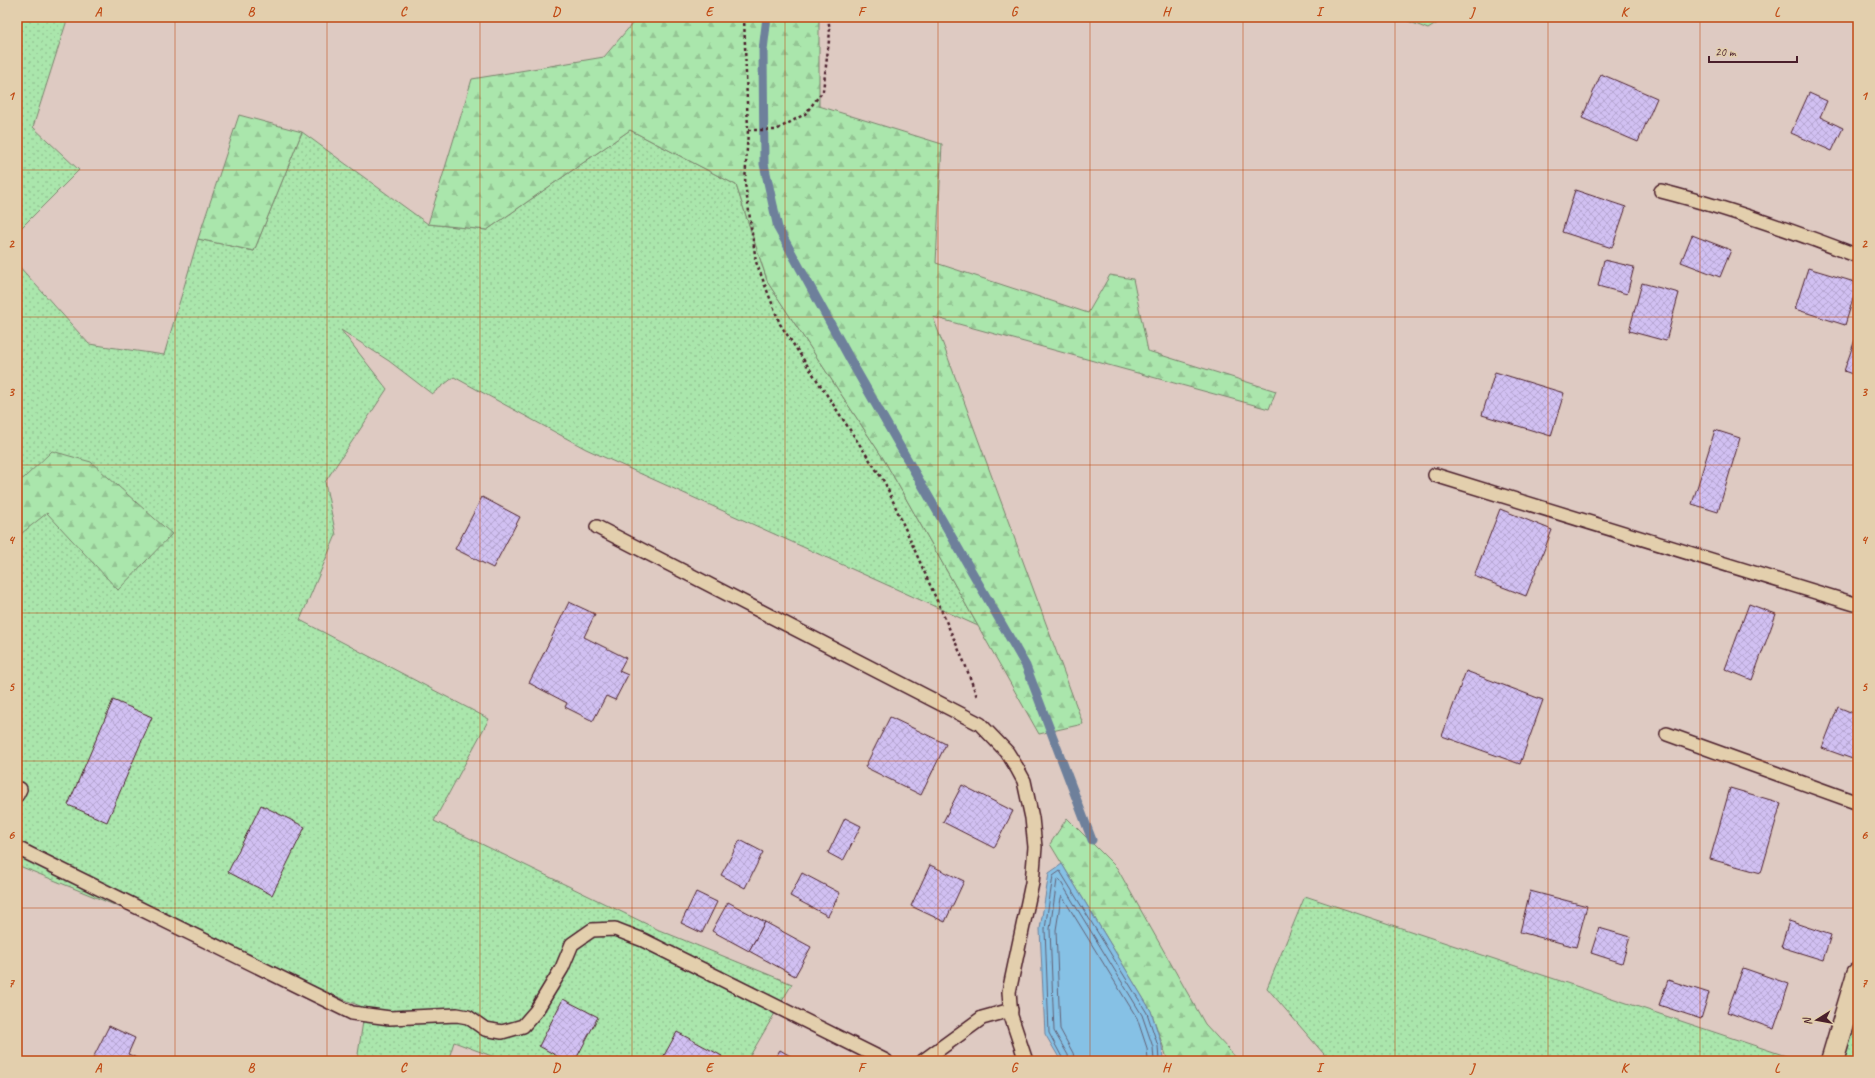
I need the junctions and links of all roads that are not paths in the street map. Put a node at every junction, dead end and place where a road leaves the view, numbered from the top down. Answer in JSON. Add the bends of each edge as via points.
{"nodes":[{"id":1,"x":1661,"y":191,"type":"dead end"},
{"id":2,"x":1858,"y":256,"type":"edge"},
{"id":3,"x":1434,"y":475,"type":"dead end"},
{"id":4,"x":597,"y":527,"type":"dead end"},
{"id":5,"x":1858,"y":605,"type":"edge"},
{"id":6,"x":1667,"y":734,"type":"dead end"},
{"id":7,"x":1858,"y":803,"type":"edge"},
{"id":8,"x":17,"y":848,"type":"edge"},
{"id":9,"x":1858,"y":974,"type":"edge"},
{"id":10,"x":1011,"y":1010,"type":"junction"},
{"id":11,"x":886,"y":1061,"type":"edge"},
{"id":12,"x":923,"y":1061,"type":"edge"},
{"id":13,"x":1026,"y":1061,"type":"edge"},
{"id":14,"x":1832,"y":1061,"type":"edge"}],
"edges":[{"from":1,"to":2,"type":"lane","via":[[1702,202]]},
{"from":3,"to":5,"type":"lane"},
{"from":4,"to":10,"type":"lane","via":[[980,724],[1007,752],[1024,781],[1035,847],[1032,883],[1009,992]]},
{"from":6,"to":7,"type":"lane"},
{"from":8,"to":11,"type":"lane","via":[[352,1013],[390,1018],[457,1015],[468,1017],[485,1029],[502,1032],[523,1026],[536,1011],[572,944],[592,930],[615,929],[643,940]]},
{"from":9,"to":14,"type":"street"},
{"from":10,"to":12,"type":"lane","via":[[982,1018]]},
{"from":10,"to":13,"type":"lane","via":[[1018,1041]]}]}
